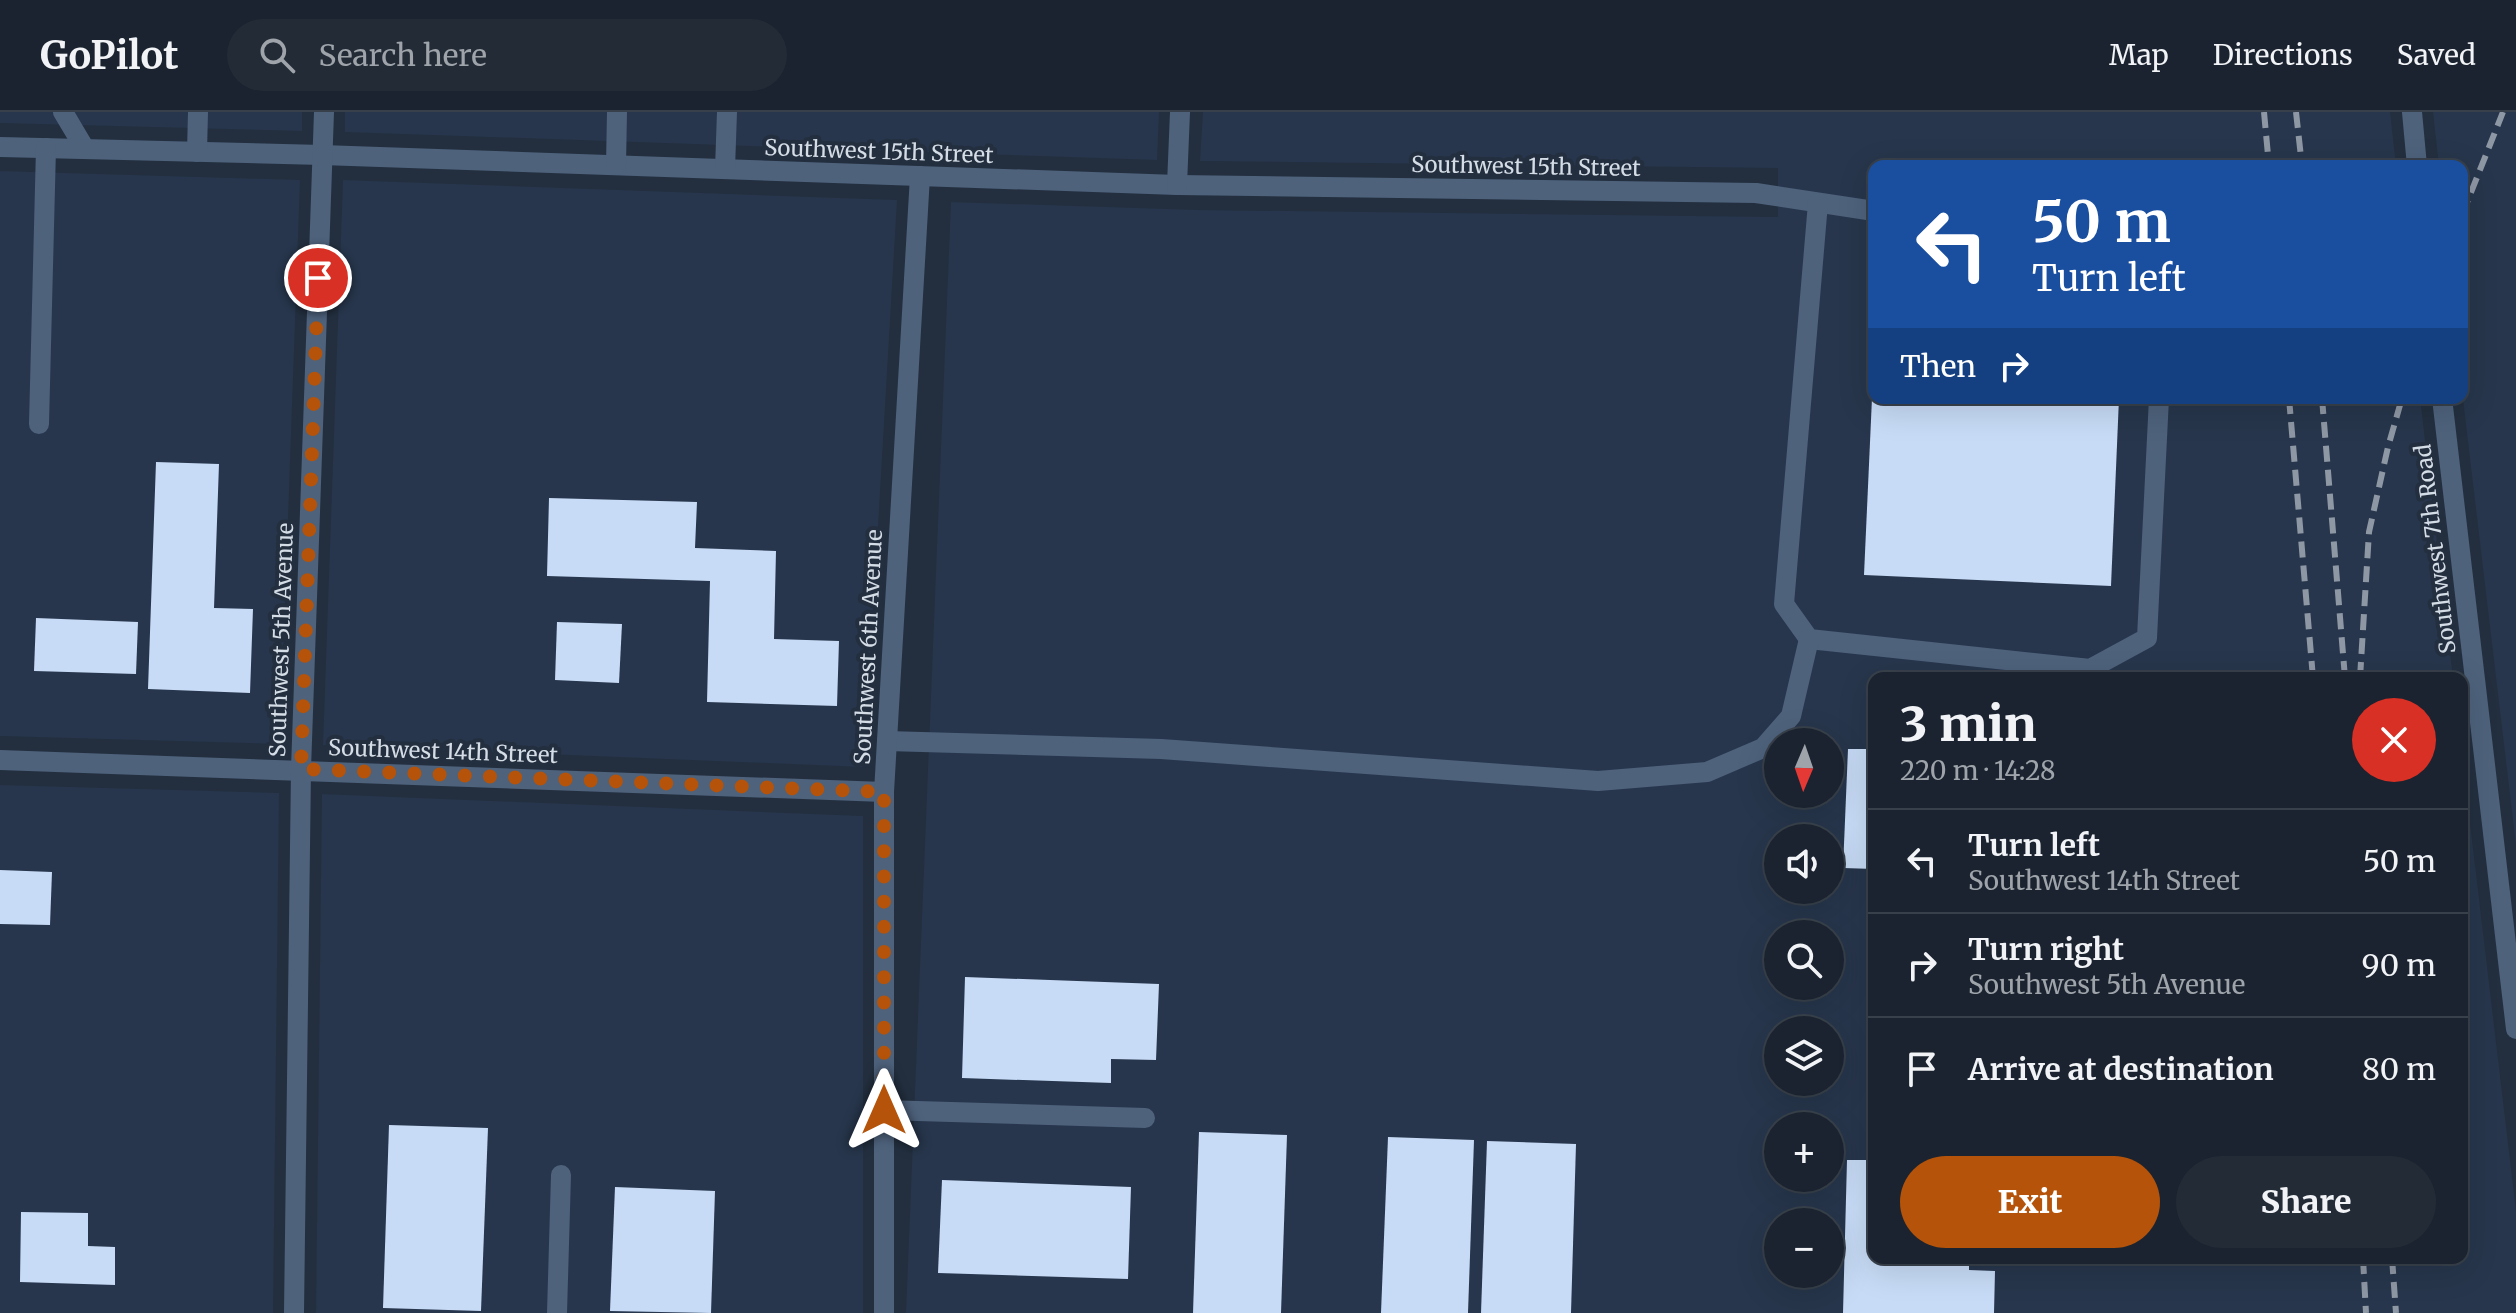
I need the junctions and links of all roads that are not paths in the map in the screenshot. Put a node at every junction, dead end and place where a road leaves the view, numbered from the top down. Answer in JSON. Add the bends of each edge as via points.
{"nodes":[{"id":1,"x":63,"y":112,"type":"edge"},
{"id":2,"x":198,"y":112,"type":"edge"},
{"id":3,"x":324,"y":112,"type":"edge"},
{"id":4,"x":617,"y":112,"type":"edge"},
{"id":5,"x":727,"y":112,"type":"edge"},
{"id":6,"x":1180,"y":112,"type":"edge"},
{"id":7,"x":2412,"y":112,"type":"edge"},
{"id":8,"x":0,"y":147,"type":"edge"},
{"id":9,"x":46,"y":148,"type":"junction"},
{"id":10,"x":85,"y":149,"type":"junction"},
{"id":11,"x":197,"y":152,"type":"junction"},
{"id":12,"x":322,"y":155,"type":"junction"},
{"id":13,"x":2416,"y":160,"type":"edge"},
{"id":14,"x":616,"y":165,"type":"junction"},
{"id":15,"x":725,"y":169,"type":"junction"},
{"id":16,"x":920,"y":176,"type":"junction"},
{"id":17,"x":1177,"y":185,"type":"junction"},
{"id":18,"x":1818,"y":203,"type":"junction"},
{"id":19,"x":1868,"y":210,"type":"edge"},
{"id":20,"x":2159,"y":404,"type":"edge"},
{"id":21,"x":2443,"y":404,"type":"edge"},
{"id":22,"x":39,"y":424,"type":"dead end"},
{"id":23,"x":1809,"y":639,"type":"junction"},
{"id":24,"x":887,"y":741,"type":"junction"},
{"id":25,"x":0,"y":760,"type":"edge"},
{"id":26,"x":301,"y":769,"type":"junction"},
{"id":27,"x":884,"y":792,"type":"junction"},
{"id":28,"x":2512,"y":956,"type":"edge"},
{"id":29,"x":2516,"y":1029,"type":"edge"},
{"id":30,"x":884,"y":1110,"type":"junction"},
{"id":31,"x":1145,"y":1118,"type":"dead end"},
{"id":32,"x":561,"y":1175,"type":"dead end"},
{"id":33,"x":294,"y":1313,"type":"edge"},
{"id":34,"x":557,"y":1313,"type":"edge"},
{"id":35,"x":884,"y":1313,"type":"edge"}],
"edges":[{"from":1,"to":10,"type":"street"},
{"from":2,"to":11,"type":"street"},
{"from":3,"to":12,"type":"street","name":"Southwest 5th Avenue"},
{"from":4,"to":14,"type":"street"},
{"from":5,"to":15,"type":"street"},
{"from":6,"to":17,"type":"street"},
{"from":7,"to":13,"type":"street"},
{"from":8,"to":9,"type":"street","name":"Southwest 15th Street"},
{"from":9,"to":10,"type":"street","name":"Southwest 15th Street"},
{"from":9,"to":22,"type":"street"},
{"from":10,"to":11,"type":"street","name":"Southwest 15th Street"},
{"from":11,"to":12,"type":"street","name":"Southwest 15th Street"},
{"from":12,"to":14,"type":"street","name":"Southwest 15th Street"},
{"from":12,"to":26,"type":"street","name":"Southwest 5th Avenue"},
{"from":14,"to":15,"type":"street","name":"Southwest 15th Street"},
{"from":15,"to":16,"type":"street","name":"Southwest 15th Street"},
{"from":16,"to":17,"type":"street","name":"Southwest 15th Street"},
{"from":16,"to":24,"type":"street","name":"Southwest 6th Avenue"},
{"from":17,"to":18,"type":"street","name":"Southwest 15th Street","via":[[1756,193]]},
{"from":18,"to":19,"type":"street","name":"Southwest 15th Street"},
{"from":18,"to":23,"type":"street","via":[[1784,604]]},
{"from":20,"to":23,"type":"street","via":[[2147,638],[2090,669]]},
{"from":21,"to":28,"type":"street","name":"Southwest 7th Road"},
{"from":23,"to":24,"type":"street","via":[[1791,716],[1763,748],[1707,772],[1598,781],[1161,749]]},
{"from":24,"to":27,"type":"street","name":"Southwest 6th Avenue"},
{"from":25,"to":26,"type":"street","name":"Southwest 14th Street"},
{"from":26,"to":27,"type":"street","name":"Southwest 14th Street"},
{"from":26,"to":33,"type":"street","name":"Southwest 5th Avenue"},
{"from":27,"to":30,"type":"street","name":"Southwest 6th Avenue"},
{"from":28,"to":29,"type":"street","name":"Southwest 7th Road"},
{"from":30,"to":31,"type":"street"},
{"from":30,"to":35,"type":"street","name":"Southwest 6th Avenue"},
{"from":32,"to":34,"type":"street"}]}
